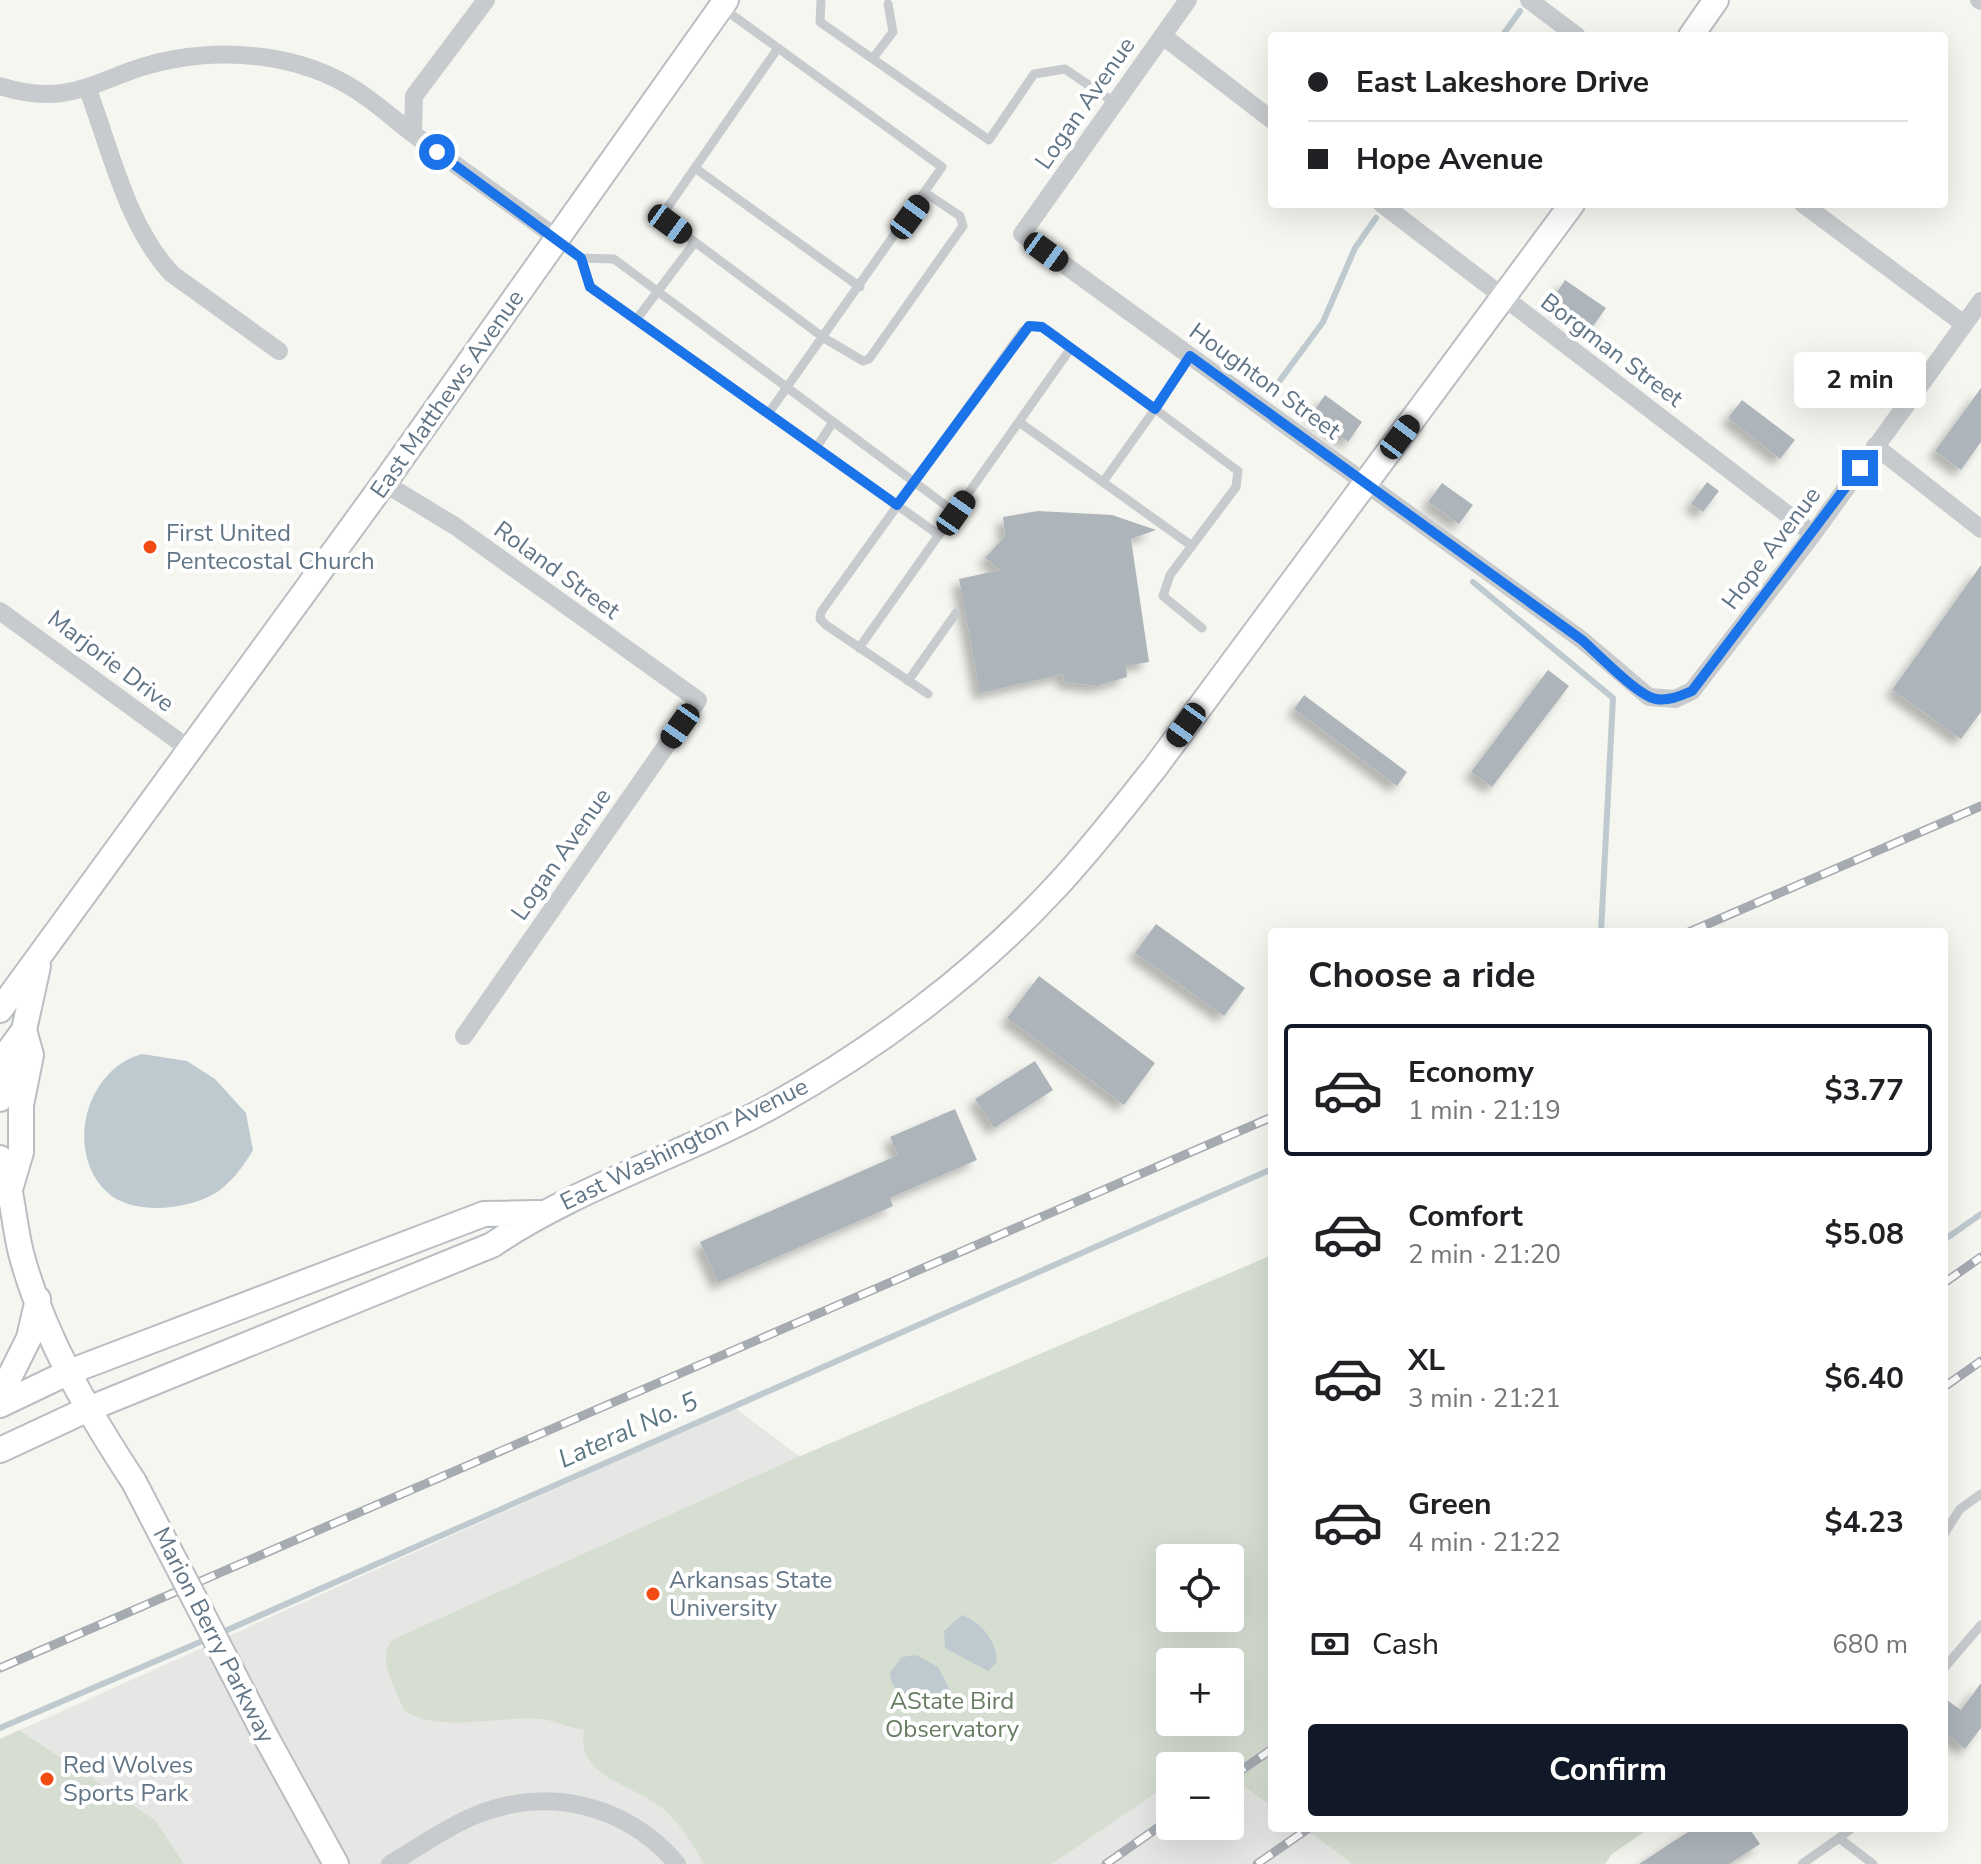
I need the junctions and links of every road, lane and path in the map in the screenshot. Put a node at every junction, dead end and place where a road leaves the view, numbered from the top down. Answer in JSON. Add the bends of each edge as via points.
{"nodes":[{"id":1,"x":486,"y":0,"type":"edge"},
{"id":2,"x":821,"y":0,"type":"edge"},
{"id":3,"x":1529,"y":0,"type":"edge"},
{"id":4,"x":1716,"y":0,"type":"edge"},
{"id":5,"x":1184,"y":1,"type":"edge"},
{"id":6,"x":723,"y":4,"type":"edge"},
{"id":7,"x":888,"y":4,"type":"dead end"},
{"id":8,"x":1572,"y":32,"type":"edge"},
{"id":9,"x":1694,"y":32,"type":"edge"},
{"id":10,"x":1163,"y":36,"type":"junction"},
{"id":11,"x":778,"y":48,"type":"junction"},
{"id":12,"x":873,"y":58,"type":"junction"},
{"id":13,"x":0,"y":86,"type":"edge"},
{"id":14,"x":88,"y":90,"type":"junction"},
{"id":15,"x":1115,"y":103,"type":"junction"},
{"id":16,"x":1268,"y":117,"type":"edge"},
{"id":17,"x":413,"y":134,"type":"junction"},
{"id":18,"x":695,"y":168,"type":"junction"},
{"id":19,"x":927,"y":194,"type":"junction"},
{"id":20,"x":1387,"y":208,"type":"edge"},
{"id":21,"x":1569,"y":208,"type":"edge"},
{"id":22,"x":1808,"y":208,"type":"edge"},
{"id":23,"x":1022,"y":234,"type":"joint"},
{"id":24,"x":557,"y":238,"type":"junction"},
{"id":25,"x":695,"y":242,"type":"junction"},
{"id":26,"x":581,"y":258,"type":"junction"},
{"id":27,"x":860,"y":287,"type":"junction"},
{"id":28,"x":657,"y":292,"type":"junction"},
{"id":29,"x":1505,"y":298,"type":"junction"},
{"id":30,"x":1981,"y":301,"type":"edge"},
{"id":31,"x":636,"y":320,"type":"junction"},
{"id":32,"x":1964,"y":324,"type":"junction"},
{"id":33,"x":824,"y":338,"type":"junction"},
{"id":34,"x":1071,"y":348,"type":"junction"},
{"id":35,"x":279,"y":351,"type":"dead end"},
{"id":36,"x":1190,"y":356,"type":"junction"},
{"id":37,"x":786,"y":388,"type":"junction"},
{"id":38,"x":1155,"y":409,"type":"junction"},
{"id":39,"x":768,"y":414,"type":"junction"},
{"id":40,"x":833,"y":422,"type":"junction"},
{"id":41,"x":1019,"y":422,"type":"junction"},
{"id":42,"x":1875,"y":446,"type":"junction"},
{"id":43,"x":816,"y":448,"type":"junction"},
{"id":44,"x":914,"y":481,"type":"junction"},
{"id":45,"x":1103,"y":482,"type":"junction"},
{"id":46,"x":384,"y":483,"type":"junction"},
{"id":47,"x":1364,"y":483,"type":"junction"},
{"id":48,"x":897,"y":505,"type":"junction"},
{"id":49,"x":956,"y":513,"type":"junction"},
{"id":50,"x":1981,"y":529,"type":"edge"},
{"id":51,"x":1813,"y":534,"type":"junction"},
{"id":52,"x":939,"y":535,"type":"junction"},
{"id":53,"x":1192,"y":546,"type":"junction"},
{"id":54,"x":0,"y":611,"type":"edge"},
{"id":55,"x":956,"y":613,"type":"dead end"},
{"id":56,"x":1202,"y":628,"type":"dead end"},
{"id":57,"x":859,"y":648,"type":"junction"},
{"id":58,"x":908,"y":681,"type":"junction"},
{"id":59,"x":928,"y":694,"type":"dead end"},
{"id":60,"x":1675,"y":699,"type":"joint"},
{"id":61,"x":698,"y":700,"type":"joint"},
{"id":62,"x":192,"y":751,"type":"junction"},
{"id":63,"x":40,"y":956,"type":"junction"},
{"id":64,"x":0,"y":1010,"type":"edge"},
{"id":65,"x":24,"y":1030,"type":"junction"},
{"id":66,"x":464,"y":1036,"type":"dead end"},
{"id":67,"x":0,"y":1099,"type":"edge"},
{"id":68,"x":0,"y":1158,"type":"edge"},
{"id":69,"x":11,"y":1186,"type":"junction"},
{"id":70,"x":540,"y":1213,"type":"junction"},
{"id":71,"x":38,"y":1299,"type":"junction"},
{"id":72,"x":69,"y":1372,"type":"junction"},
{"id":73,"x":0,"y":1396,"type":"edge"},
{"id":74,"x":0,"y":1405,"type":"edge"},
{"id":75,"x":86,"y":1410,"type":"junction"},
{"id":76,"x":0,"y":1450,"type":"edge"},
{"id":77,"x":1981,"y":1494,"type":"edge"},
{"id":78,"x":1948,"y":1528,"type":"edge"},
{"id":79,"x":1981,"y":1625,"type":"edge"},
{"id":80,"x":1948,"y":1663,"type":"edge"},
{"id":81,"x":1847,"y":1832,"type":"edge"},
{"id":82,"x":1839,"y":1838,"type":"junction"},
{"id":83,"x":1857,"y":1852,"type":"junction"},
{"id":84,"x":336,"y":1864,"type":"edge"},
{"id":85,"x":390,"y":1864,"type":"edge"},
{"id":86,"x":677,"y":1864,"type":"edge"},
{"id":87,"x":1802,"y":1864,"type":"edge"},
{"id":88,"x":1849,"y":1864,"type":"edge"},
{"id":89,"x":1873,"y":1864,"type":"edge"}],
"edges":[{"from":1,"to":17,"type":"street","via":[[414,96]]},
{"from":2,"to":12,"type":"lane","via":[[820,22]]},
{"from":3,"to":8,"type":"street"},
{"from":4,"to":9,"type":"street"},
{"from":5,"to":10,"type":"street","name":"Logan Avenue"},
{"from":6,"to":11,"type":"lane"},
{"from":6,"to":24,"type":"street","name":"East Matthews Avenue"},
{"from":7,"to":12,"type":"lane","via":[[893,32]]},
{"from":10,"to":15,"type":"street","name":"Logan Avenue"},
{"from":10,"to":16,"type":"street"},
{"from":11,"to":18,"type":"lane"},
{"from":11,"to":19,"type":"lane","via":[[939,163],[942,171]]},
{"from":12,"to":15,"type":"lane","via":[[989,140],[1034,74],[1065,69]]},
{"from":13,"to":14,"type":"street","via":[[45,95]]},
{"from":14,"to":17,"type":"street","via":[[149,64],[217,54],[252,55],[295,64],[343,83]]},
{"from":14,"to":35,"type":"street","via":[[140,228],[159,260]]},
{"from":15,"to":23,"type":"street","name":"Logan Avenue"},
{"from":17,"to":24,"type":"street"},
{"from":18,"to":25,"type":"lane","via":[[663,214]]},
{"from":18,"to":27,"type":"lane"},
{"from":19,"to":27,"type":"lane"},
{"from":19,"to":33,"type":"lane","via":[[960,216],[963,226],[869,359],[854,357]]},
{"from":20,"to":29,"type":"street","name":"Borgman Street"},
{"from":21,"to":29,"type":"street","name":"East Washington Avenue"},
{"from":22,"to":32,"type":"street"},
{"from":23,"to":36,"type":"street","name":"Houghton Street"},
{"from":24,"to":26,"type":"lane"},
{"from":24,"to":46,"type":"street","name":"East Matthews Avenue"},
{"from":25,"to":28,"type":"lane"},
{"from":25,"to":33,"type":"lane"},
{"from":26,"to":28,"type":"lane","via":[[614,259]]},
{"from":26,"to":31,"type":"lane","via":[[590,287]]},
{"from":27,"to":33,"type":"lane"},
{"from":28,"to":31,"type":"lane"},
{"from":28,"to":37,"type":"lane"},
{"from":29,"to":47,"type":"street","name":"East Washington Avenue"},
{"from":29,"to":51,"type":"street","name":"Borgman Street"},
{"from":30,"to":32,"type":"street","name":"Hope Avenue"},
{"from":31,"to":39,"type":"lane"},
{"from":32,"to":42,"type":"street","name":"Hope Avenue"},
{"from":33,"to":37,"type":"lane"},
{"from":34,"to":38,"type":"lane"},
{"from":34,"to":41,"type":"lane"},
{"from":34,"to":44,"type":"lane","via":[[1042,327],[1029,326]]},
{"from":36,"to":38,"type":"lane"},
{"from":36,"to":47,"type":"street","name":"Houghton Street"},
{"from":37,"to":39,"type":"lane"},
{"from":37,"to":40,"type":"lane"},
{"from":38,"to":45,"type":"lane"},
{"from":38,"to":53,"type":"lane","via":[[1238,471],[1236,487]]},
{"from":39,"to":43,"type":"lane"},
{"from":40,"to":43,"type":"lane"},
{"from":40,"to":44,"type":"lane"},
{"from":41,"to":45,"type":"lane"},
{"from":41,"to":49,"type":"lane"},
{"from":42,"to":50,"type":"street"},
{"from":42,"to":51,"type":"street","name":"Hope Avenue"},
{"from":43,"to":48,"type":"lane"},
{"from":44,"to":48,"type":"lane"},
{"from":44,"to":49,"type":"lane"},
{"from":45,"to":53,"type":"lane"},
{"from":46,"to":61,"type":"street","name":"Roland Street","via":[[455,526]]},
{"from":46,"to":62,"type":"street","name":"East Matthews Avenue"},
{"from":47,"to":60,"type":"street","name":"Houghton Street","via":[[1582,640],[1649,697]]},
{"from":47,"to":70,"type":"street","name":"East Washington Avenue","via":[[1144,781],[1052,892],[1004,938],[910,1016],[785,1098]]},
{"from":48,"to":52,"type":"lane"},
{"from":48,"to":57,"type":"lane","via":[[821,612],[826,625]]},
{"from":49,"to":52,"type":"lane"},
{"from":51,"to":60,"type":"street","name":"Hope Avenue","via":[[1692,691]]},
{"from":52,"to":57,"type":"lane"},
{"from":53,"to":56,"type":"lane","via":[[1170,575],[1163,596]]},
{"from":54,"to":62,"type":"street","name":"Marjorie Drive"},
{"from":55,"to":58,"type":"lane"},
{"from":57,"to":58,"type":"lane"},
{"from":58,"to":59,"type":"lane"},
{"from":61,"to":66,"type":"street","name":"Logan Avenue"},
{"from":62,"to":63,"type":"street","name":"East Matthews Avenue"},
{"from":63,"to":64,"type":"street"},
{"from":63,"to":65,"type":"street","name":"East Matthews Avenue"},
{"from":65,"to":67,"type":"street","name":"East Matthews Avenue","via":[[10,1049]]},
{"from":65,"to":69,"type":"street","name":"East Matthews Avenue","via":[[31,1055],[21,1105],[21,1152]]},
{"from":68,"to":69,"type":"street","name":"East Matthews Avenue"},
{"from":69,"to":71,"type":"street","name":"East Matthews Avenue","via":[[21,1253]]},
{"from":70,"to":72,"type":"street","name":"East Washington Avenue","via":[[484,1214]]},
{"from":70,"to":75,"type":"street","name":"East Washington Avenue","via":[[492,1245]]},
{"from":71,"to":72,"type":"street","name":"East Matthews Avenue"},
{"from":71,"to":73,"type":"street","via":[[29,1338]]},
{"from":72,"to":74,"type":"street","name":"East Washington Avenue"},
{"from":72,"to":75,"type":"street","name":"East Matthews Avenue"},
{"from":75,"to":76,"type":"street","name":"East Washington Avenue"},
{"from":75,"to":84,"type":"street","name":"Marion Berry Parkway","bridge":true,"via":[[134,1482]]},
{"from":77,"to":78,"type":"lane","via":[[1960,1509]]},
{"from":79,"to":80,"type":"lane"},
{"from":81,"to":82,"type":"lane"},
{"from":82,"to":83,"type":"lane"},
{"from":82,"to":87,"type":"lane"},
{"from":83,"to":88,"type":"lane"},
{"from":83,"to":89,"type":"lane"},
{"from":85,"to":86,"type":"street","via":[[473,1816],[516,1803],[546,1801],[575,1803],[617,1817]]}]}
